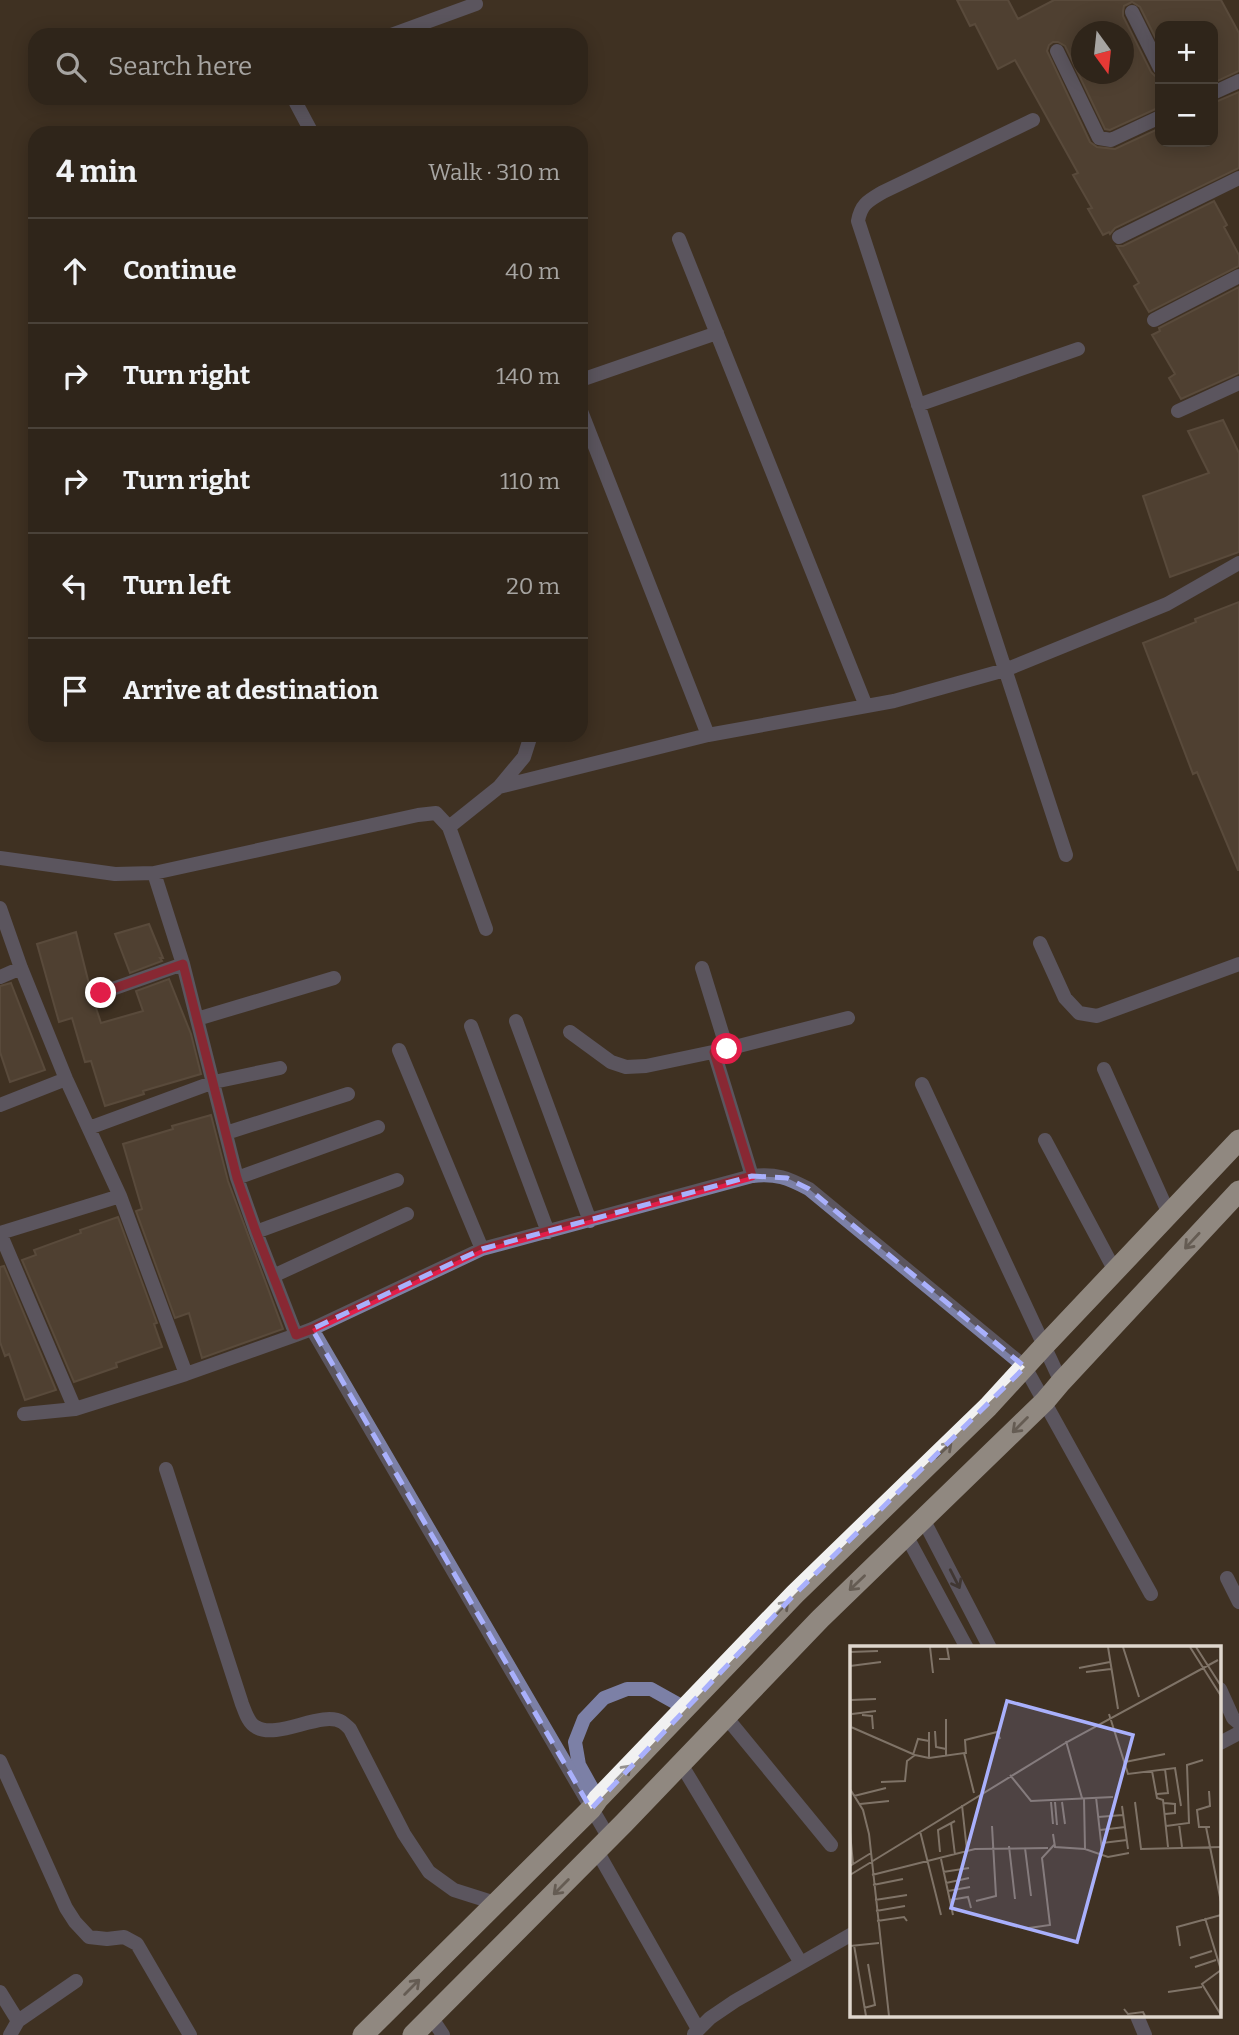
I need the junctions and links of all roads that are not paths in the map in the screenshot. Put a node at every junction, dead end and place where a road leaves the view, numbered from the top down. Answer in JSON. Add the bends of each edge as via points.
{"nodes":[{"id":1,"x":476,"y":4,"type":"dead end"},
{"id":2,"x":1132,"y":12,"type":"dead end"},
{"id":3,"x":410,"y":28,"type":"edge"},
{"id":4,"x":1057,"y":51,"type":"dead end"},
{"id":5,"x":1155,"y":58,"type":"edge"},
{"id":6,"x":1239,"y":81,"type":"edge"},
{"id":7,"x":1218,"y":91,"type":"edge"},
{"id":8,"x":297,"y":105,"type":"edge"},
{"id":9,"x":1155,"y":119,"type":"edge"},
{"id":10,"x":1032,"y":120,"type":"dead end"},
{"id":11,"x":308,"y":126,"type":"edge"},
{"id":12,"x":1239,"y":178,"type":"edge"},
{"id":13,"x":1119,"y":237,"type":"dead end"},
{"id":14,"x":679,"y":239,"type":"dead end"},
{"id":15,"x":1239,"y":276,"type":"edge"},
{"id":16,"x":1154,"y":320,"type":"dead end"},
{"id":17,"x":717,"y":333,"type":"junction"},
{"id":18,"x":1077,"y":348,"type":"dead end"},
{"id":19,"x":588,"y":378,"type":"edge"},
{"id":20,"x":1237,"y":389,"type":"edge"},
{"id":21,"x":918,"y":405,"type":"junction"},
{"id":22,"x":1178,"y":411,"type":"dead end"},
{"id":23,"x":588,"y":429,"type":"edge"},
{"id":24,"x":1239,"y":563,"type":"edge"},
{"id":25,"x":1005,"y":670,"type":"junction"},
{"id":26,"x":866,"y":706,"type":"junction"},
{"id":27,"x":708,"y":735,"type":"junction"},
{"id":28,"x":529,"y":742,"type":"edge"},
{"id":29,"x":499,"y":787,"type":"junction"},
{"id":30,"x":449,"y":827,"type":"junction"},
{"id":31,"x":1066,"y":855,"type":"dead end"},
{"id":32,"x":0,"y":858,"type":"edge"},
{"id":33,"x":154,"y":873,"type":"junction"},
{"id":34,"x":0,"y":908,"type":"edge"},
{"id":35,"x":486,"y":929,"type":"dead end"},
{"id":36,"x":1040,"y":943,"type":"dead end"},
{"id":37,"x":183,"y":964,"type":"junction"},
{"id":38,"x":1239,"y":964,"type":"edge"},
{"id":39,"x":22,"y":968,"type":"junction"},
{"id":40,"x":702,"y":968,"type":"dead end"},
{"id":41,"x":0,"y":977,"type":"edge"},
{"id":42,"x":334,"y":978,"type":"dead end"},
{"id":43,"x":101,"y":993,"type":"dead end"},
{"id":44,"x":848,"y":1018,"type":"dead end"},
{"id":45,"x":197,"y":1019,"type":"junction"},
{"id":46,"x":516,"y":1021,"type":"dead end"},
{"id":47,"x":471,"y":1026,"type":"dead end"},
{"id":48,"x":570,"y":1032,"type":"dead end"},
{"id":49,"x":399,"y":1050,"type":"dead end"},
{"id":50,"x":721,"y":1051,"type":"junction"},
{"id":51,"x":280,"y":1068,"type":"dead end"},
{"id":52,"x":1104,"y":1069,"type":"dead end"},
{"id":53,"x":66,"y":1079,"type":"junction"},
{"id":54,"x":214,"y":1082,"type":"junction"},
{"id":55,"x":922,"y":1084,"type":"dead end"},
{"id":56,"x":348,"y":1094,"type":"dead end"},
{"id":57,"x":0,"y":1105,"type":"edge"},
{"id":58,"x":89,"y":1128,"type":"junction"},
{"id":59,"x":378,"y":1128,"type":"dead end"},
{"id":60,"x":226,"y":1133,"type":"junction"},
{"id":61,"x":1045,"y":1140,"type":"dead end"},
{"id":62,"x":1239,"y":1140,"type":"edge"},
{"id":63,"x":752,"y":1176,"type":"junction"},
{"id":64,"x":237,"y":1178,"type":"junction"},
{"id":65,"x":397,"y":1180,"type":"dead end"},
{"id":66,"x":1239,"y":1192,"type":"edge"},
{"id":67,"x":120,"y":1196,"type":"junction"},
{"id":68,"x":407,"y":1214,"type":"dead end"},
{"id":69,"x":1169,"y":1214,"type":"junction"},
{"id":70,"x":590,"y":1221,"type":"junction"},
{"id":71,"x":256,"y":1232,"type":"junction"},
{"id":72,"x":548,"y":1232,"type":"junction"},
{"id":73,"x":482,"y":1249,"type":"junction"},
{"id":74,"x":1115,"y":1271,"type":"junction"},
{"id":75,"x":273,"y":1276,"type":"junction"},
{"id":76,"x":312,"y":1329,"type":"junction"},
{"id":77,"x":296,"y":1335,"type":"junction"},
{"id":78,"x":1044,"y":1346,"type":"junction"},
{"id":79,"x":1025,"y":1367,"type":"junction"},
{"id":80,"x":186,"y":1374,"type":"junction"},
{"id":81,"x":1061,"y":1382,"type":"junction"},
{"id":82,"x":1045,"y":1401,"type":"junction"},
{"id":83,"x":75,"y":1409,"type":"junction"},
{"id":84,"x":24,"y":1414,"type":"dead end"},
{"id":85,"x":166,"y":1469,"type":"dead end"},
{"id":86,"x":923,"y":1519,"type":"junction"},
{"id":87,"x":906,"y":1535,"type":"junction"},
{"id":88,"x":1227,"y":1578,"type":"dead end"},
{"id":89,"x":1151,"y":1594,"type":"dead end"},
{"id":90,"x":1239,"y":1602,"type":"edge"},
{"id":91,"x":966,"y":1646,"type":"edge"},
{"id":92,"x":989,"y":1646,"type":"edge"},
{"id":93,"x":1222,"y":1693,"type":"edge"},
{"id":94,"x":685,"y":1708,"type":"junction"},
{"id":95,"x":726,"y":1717,"type":"junction"},
{"id":96,"x":1239,"y":1723,"type":"edge"},
{"id":97,"x":1239,"y":1733,"type":"edge"},
{"id":98,"x":1222,"y":1742,"type":"edge"},
{"id":99,"x":681,"y":1764,"type":"junction"},
{"id":100,"x":1,"y":1768,"type":"edge"},
{"id":101,"x":595,"y":1804,"type":"junction"},
{"id":102,"x":603,"y":1845,"type":"junction"},
{"id":103,"x":831,"y":1845,"type":"dead end"},
{"id":104,"x":495,"y":1903,"type":"junction"},
{"id":105,"x":850,"y":1935,"type":"edge"},
{"id":106,"x":802,"y":1963,"type":"junction"},
{"id":107,"x":76,"y":1981,"type":"dead end"},
{"id":108,"x":0,"y":1992,"type":"edge"},
{"id":109,"x":431,"y":2017,"type":"junction"},
{"id":110,"x":1138,"y":2018,"type":"edge"},
{"id":111,"x":18,"y":2021,"type":"junction"},
{"id":112,"x":696,"y":2032,"type":"edge"},
{"id":113,"x":10,"y":2035,"type":"edge"},
{"id":114,"x":190,"y":2035,"type":"edge"},
{"id":115,"x":363,"y":2035,"type":"edge"},
{"id":116,"x":413,"y":2035,"type":"edge"},
{"id":117,"x":443,"y":2035,"type":"edge"},
{"id":118,"x":1145,"y":2035,"type":"edge"}],
"edges":[{"from":1,"to":3,"type":"street"},
{"from":2,"to":5,"type":"street"},
{"from":4,"to":9,"type":"street","via":[[1099,138],[1111,140]]},
{"from":6,"to":7,"type":"street"},
{"from":8,"to":11,"type":"street"},
{"from":10,"to":21,"type":"street","via":[[883,192],[860,209],[858,221]]},
{"from":12,"to":13,"type":"street"},
{"from":14,"to":17,"type":"street"},
{"from":15,"to":16,"type":"street"},
{"from":17,"to":19,"type":"street"},
{"from":17,"to":26,"type":"street"},
{"from":18,"to":21,"type":"street"},
{"from":20,"to":22,"type":"street"},
{"from":21,"to":25,"type":"street"},
{"from":23,"to":27,"type":"street"},
{"from":24,"to":25,"type":"street","via":[[1167,604]]},
{"from":25,"to":26,"type":"street"},
{"from":25,"to":31,"type":"street"},
{"from":26,"to":27,"type":"street"},
{"from":27,"to":29,"type":"street"},
{"from":28,"to":29,"type":"street","via":[[524,757]]},
{"from":29,"to":30,"type":"street"},
{"from":30,"to":33,"type":"street","via":[[436,813],[418,815]]},
{"from":30,"to":35,"type":"street"},
{"from":32,"to":33,"type":"street","via":[[115,874]]},
{"from":33,"to":37,"type":"street"},
{"from":34,"to":39,"type":"street"},
{"from":36,"to":38,"type":"street","via":[[1065,998],[1079,1013],[1097,1016]]},
{"from":37,"to":43,"type":"street"},
{"from":37,"to":45,"type":"street"},
{"from":39,"to":41,"type":"street"},
{"from":39,"to":53,"type":"street"},
{"from":40,"to":50,"type":"street"},
{"from":42,"to":45,"type":"street"},
{"from":44,"to":50,"type":"street"},
{"from":45,"to":54,"type":"street"},
{"from":46,"to":70,"type":"street"},
{"from":47,"to":72,"type":"street"},
{"from":48,"to":50,"type":"street","via":[[611,1062],[626,1067]]},
{"from":49,"to":73,"type":"street"},
{"from":50,"to":63,"type":"street"},
{"from":51,"to":54,"type":"street"},
{"from":52,"to":69,"type":"street"},
{"from":53,"to":57,"type":"street"},
{"from":53,"to":58,"type":"street"},
{"from":54,"to":58,"type":"street"},
{"from":54,"to":60,"type":"street"},
{"from":55,"to":78,"type":"street"},
{"from":56,"to":60,"type":"street"},
{"from":58,"to":67,"type":"street"},
{"from":59,"to":64,"type":"street"},
{"from":60,"to":64,"type":"street"},
{"from":61,"to":74,"type":"street"},
{"from":62,"to":69,"type":"highway"},
{"from":63,"to":70,"type":"street"},
{"from":63,"to":79,"type":"street","via":[[787,1178],[810,1189]]},
{"from":64,"to":71,"type":"street"},
{"from":65,"to":71,"type":"street"},
{"from":66,"to":81,"type":"highway","one_way":true},
{"from":67,"to":80,"type":"street"},
{"from":67,"to":83,"type":"street","via":[[0,1233]]},
{"from":68,"to":75,"type":"street"},
{"from":69,"to":74,"type":"highway"},
{"from":70,"to":72,"type":"street"},
{"from":71,"to":75,"type":"street"},
{"from":72,"to":73,"type":"street"},
{"from":73,"to":76,"type":"street"},
{"from":74,"to":78,"type":"highway"},
{"from":75,"to":77,"type":"street"},
{"from":76,"to":77,"type":"street"},
{"from":76,"to":101,"type":"street"},
{"from":77,"to":80,"type":"street"},
{"from":78,"to":79,"type":"highway"},
{"from":78,"to":81,"type":"street"},
{"from":79,"to":82,"type":"street"},
{"from":94,"to":79,"type":"highway","one_way":true},
{"from":80,"to":83,"type":"street"},
{"from":81,"to":82,"type":"highway"},
{"from":82,"to":86,"type":"highway","one_way":true},
{"from":82,"to":89,"type":"street"},
{"from":83,"to":84,"type":"street"},
{"from":85,"to":104,"type":"street","via":[[242,1704],[254,1727],[268,1731],[341,1721],[351,1729],[404,1834],[429,1872],[454,1890]]},
{"from":86,"to":87,"type":"highway"},
{"from":86,"to":92,"type":"street","one_way":true},
{"from":87,"to":91,"type":"street"},
{"from":87,"to":95,"type":"highway","one_way":true},
{"from":88,"to":90,"type":"street"},
{"from":93,"to":96,"type":"street"},
{"from":101,"to":94,"type":"highway","one_way":true},
{"from":94,"to":101,"type":"street","via":[[651,1689],[627,1689],[604,1698],[584,1719],[576,1742],[579,1765]]},
{"from":95,"to":99,"type":"highway"},
{"from":95,"to":103,"type":"street"},
{"from":97,"to":98,"type":"street"},
{"from":99,"to":102,"type":"highway"},
{"from":99,"to":106,"type":"street"},
{"from":100,"to":114,"type":"street","via":[[75,1922],[89,1937],[124,1937],[137,1944]]},
{"from":101,"to":102,"type":"street"},
{"from":101,"to":104,"type":"highway"},
{"from":102,"to":109,"type":"highway","one_way":true},
{"from":102,"to":112,"type":"street"},
{"from":115,"to":104,"type":"highway","one_way":true},
{"from":105,"to":106,"type":"street"},
{"from":106,"to":112,"type":"street","via":[[718,2012]]},
{"from":107,"to":111,"type":"street"},
{"from":108,"to":111,"type":"street"},
{"from":109,"to":116,"type":"highway"},
{"from":109,"to":117,"type":"street"},
{"from":110,"to":118,"type":"street"},
{"from":111,"to":113,"type":"street"}]}
